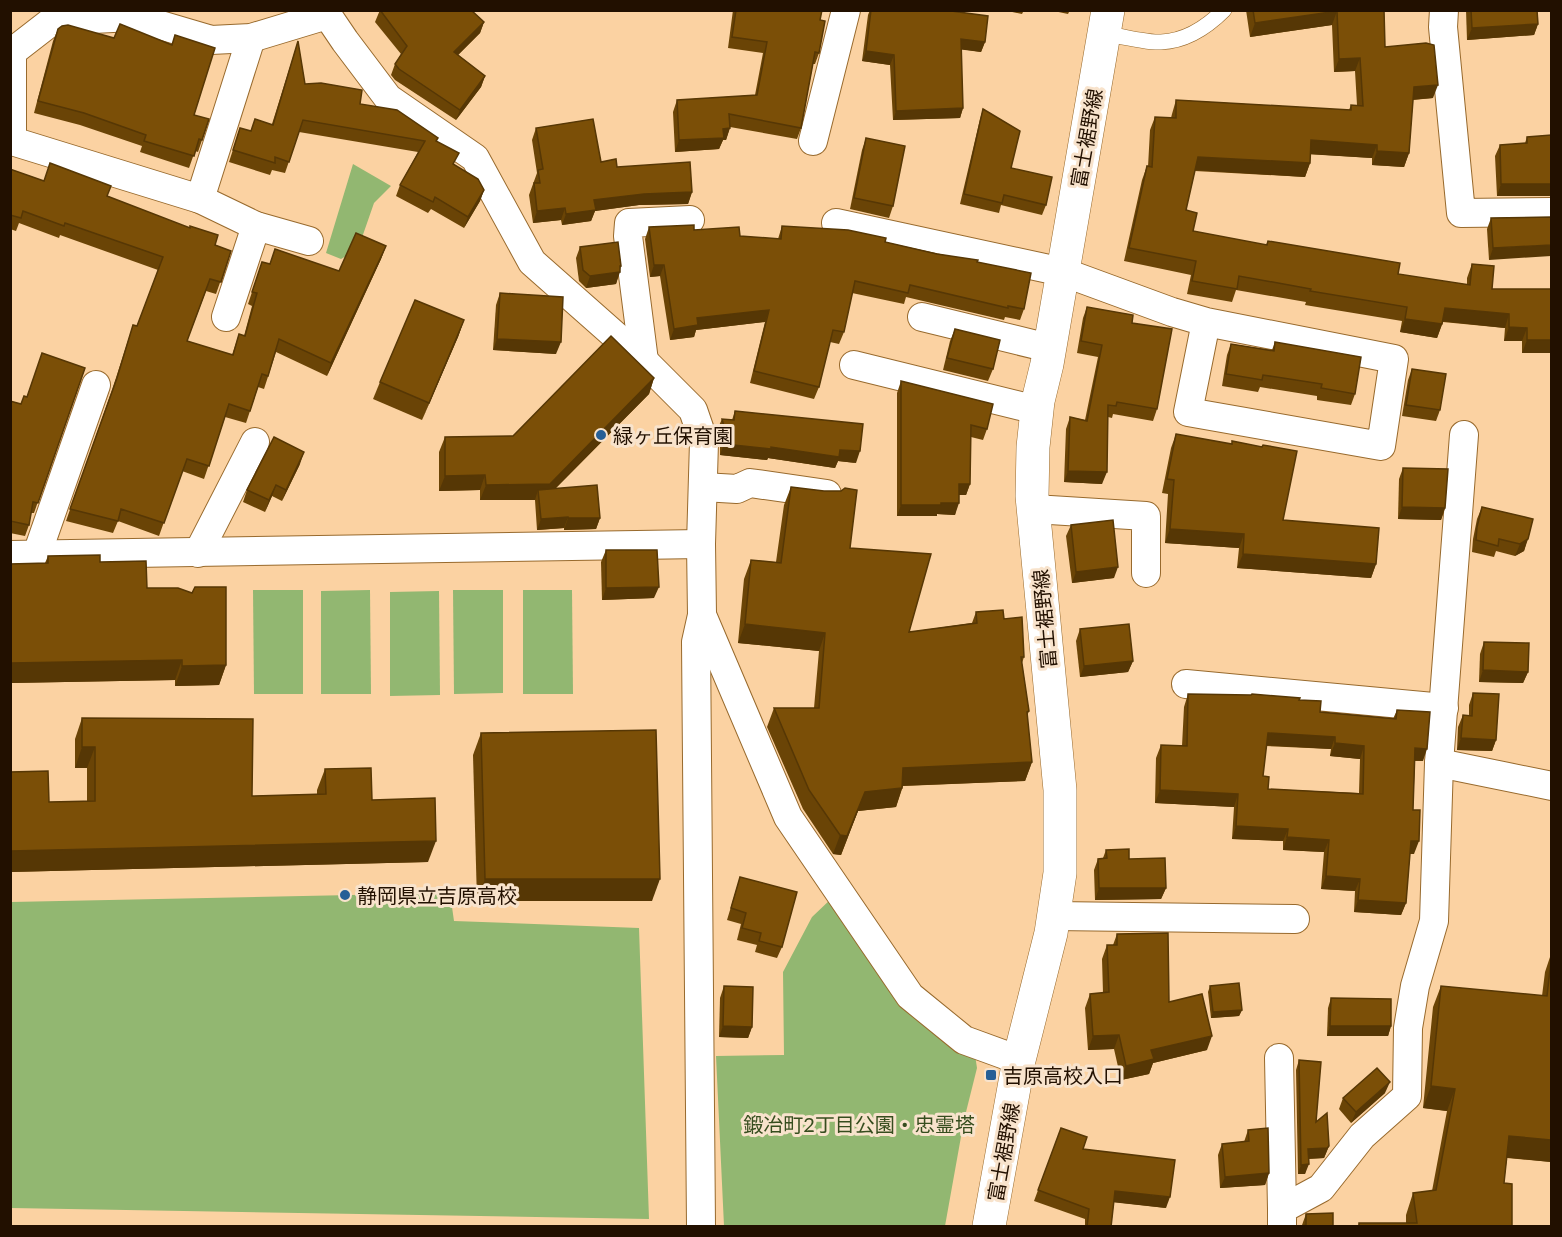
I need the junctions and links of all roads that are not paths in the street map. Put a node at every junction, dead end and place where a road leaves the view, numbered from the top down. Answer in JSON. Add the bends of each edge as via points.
{"nodes":[{"id":1,"x":846,"y":10,"type":"edge"},
{"id":2,"x":1224,"y":10,"type":"edge"},
{"id":3,"x":1444,"y":10,"type":"edge"},
{"id":4,"x":326,"y":13,"type":"edge"},
{"id":5,"x":133,"y":14,"type":"edge"},
{"id":6,"x":1106,"y":22,"type":"edge"},
{"id":7,"x":251,"y":38,"type":"junction"},
{"id":8,"x":11,"y":51,"type":"edge"},
{"id":9,"x":813,"y":141,"type":"dead end"},
{"id":10,"x":200,"y":199,"type":"junction"},
{"id":11,"x":1551,"y":212,"type":"edge"},
{"id":12,"x":690,"y":220,"type":"dead end"},
{"id":13,"x":836,"y":223,"type":"dead end"},
{"id":14,"x":255,"y":226,"type":"junction"},
{"id":15,"x":309,"y":241,"type":"dead end"},
{"id":16,"x":1063,"y":272,"type":"junction"},
{"id":17,"x":226,"y":317,"type":"dead end"},
{"id":18,"x":922,"y":317,"type":"dead end"},
{"id":19,"x":1206,"y":322,"type":"junction"},
{"id":20,"x":1049,"y":348,"type":"junction"},
{"id":21,"x":644,"y":361,"type":"junction"},
{"id":22,"x":854,"y":365,"type":"dead end"},
{"id":23,"x":96,"y":385,"type":"dead end"},
{"id":24,"x":1037,"y":410,"type":"junction"},
{"id":25,"x":1464,"y":435,"type":"dead end"},
{"id":26,"x":255,"y":442,"type":"dead end"},
{"id":27,"x":703,"y":487,"type":"junction"},
{"id":28,"x":829,"y":494,"type":"edge"},
{"id":29,"x":1034,"y":509,"type":"junction"},
{"id":30,"x":701,"y":544,"type":"junction"},
{"id":31,"x":198,"y":553,"type":"junction"},
{"id":32,"x":24,"y":554,"type":"edge"},
{"id":33,"x":1146,"y":573,"type":"dead end"},
{"id":34,"x":702,"y":615,"type":"junction"},
{"id":35,"x":1186,"y":684,"type":"dead end"},
{"id":36,"x":1444,"y":708,"type":"junction"},
{"id":37,"x":1440,"y":763,"type":"junction"},
{"id":38,"x":1551,"y":786,"type":"edge"},
{"id":39,"x":1054,"y":916,"type":"junction"},
{"id":40,"x":1295,"y":919,"type":"dead end"},
{"id":41,"x":1279,"y":1058,"type":"dead end"},
{"id":42,"x":1019,"y":1060,"type":"junction"},
{"id":43,"x":1282,"y":1218,"type":"edge"},
{"id":44,"x":701,"y":1227,"type":"edge"},
{"id":45,"x":989,"y":1227,"type":"edge"}],
"edges":[{"from":1,"to":9,"type":"street"},
{"from":2,"to":6,"type":"lane","via":[[1184,38],[1160,43]]},
{"from":3,"to":11,"type":"street","via":[[1461,213]]},
{"from":4,"to":7,"type":"street"},
{"from":4,"to":21,"type":"street","via":[[388,98],[475,158],[532,262]]},
{"from":5,"to":7,"type":"street","via":[[211,40]]},
{"from":5,"to":8,"type":"street","via":[[52,21]]},
{"from":6,"to":16,"type":"main road","name":"富士裾野線"},
{"from":7,"to":10,"type":"street"},
{"from":8,"to":10,"type":"street","via":[[12,141]]},
{"from":10,"to":14,"type":"street"},
{"from":12,"to":21,"type":"street","via":[[629,223]]},
{"from":13,"to":16,"type":"street"},
{"from":14,"to":15,"type":"street"},
{"from":14,"to":17,"type":"street"},
{"from":16,"to":19,"type":"street"},
{"from":16,"to":20,"type":"main road","name":"富士裾野線"},
{"from":18,"to":20,"type":"street"},
{"from":19,"to":19,"type":"street","via":[[1188,412],[1381,446],[1394,359]]},
{"from":20,"to":24,"type":"main road","name":"富士裾野線"},
{"from":21,"to":27,"type":"street","via":[[693,411],[704,442]]},
{"from":22,"to":24,"type":"street"},
{"from":23,"to":32,"type":"street"},
{"from":24,"to":29,"type":"main road","name":"富士裾野線"},
{"from":25,"to":36,"type":"street"},
{"from":26,"to":31,"type":"street"},
{"from":27,"to":28,"type":"street","via":[[737,489],[750,483]]},
{"from":27,"to":30,"type":"street"},
{"from":29,"to":33,"type":"street","via":[[1146,516]]},
{"from":29,"to":39,"type":"main road","name":"富士裾野線","via":[[1060,790],[1060,873]]},
{"from":30,"to":31,"type":"street"},
{"from":30,"to":34,"type":"street"},
{"from":31,"to":32,"type":"street"},
{"from":34,"to":42,"type":"street","via":[[788,817],[910,996],[964,1040]]},
{"from":34,"to":44,"type":"street","via":[[696,642]]},
{"from":35,"to":36,"type":"street"},
{"from":36,"to":37,"type":"street"},
{"from":37,"to":38,"type":"street"},
{"from":37,"to":43,"type":"street","via":[[1434,921],[1414,986],[1408,1028],[1407,1096],[1362,1136],[1321,1188]]},
{"from":39,"to":40,"type":"street"},
{"from":39,"to":42,"type":"main road","name":"富士裾野線"},
{"from":41,"to":43,"type":"street"},
{"from":42,"to":45,"type":"main road","name":"富士裾野線"}]}
